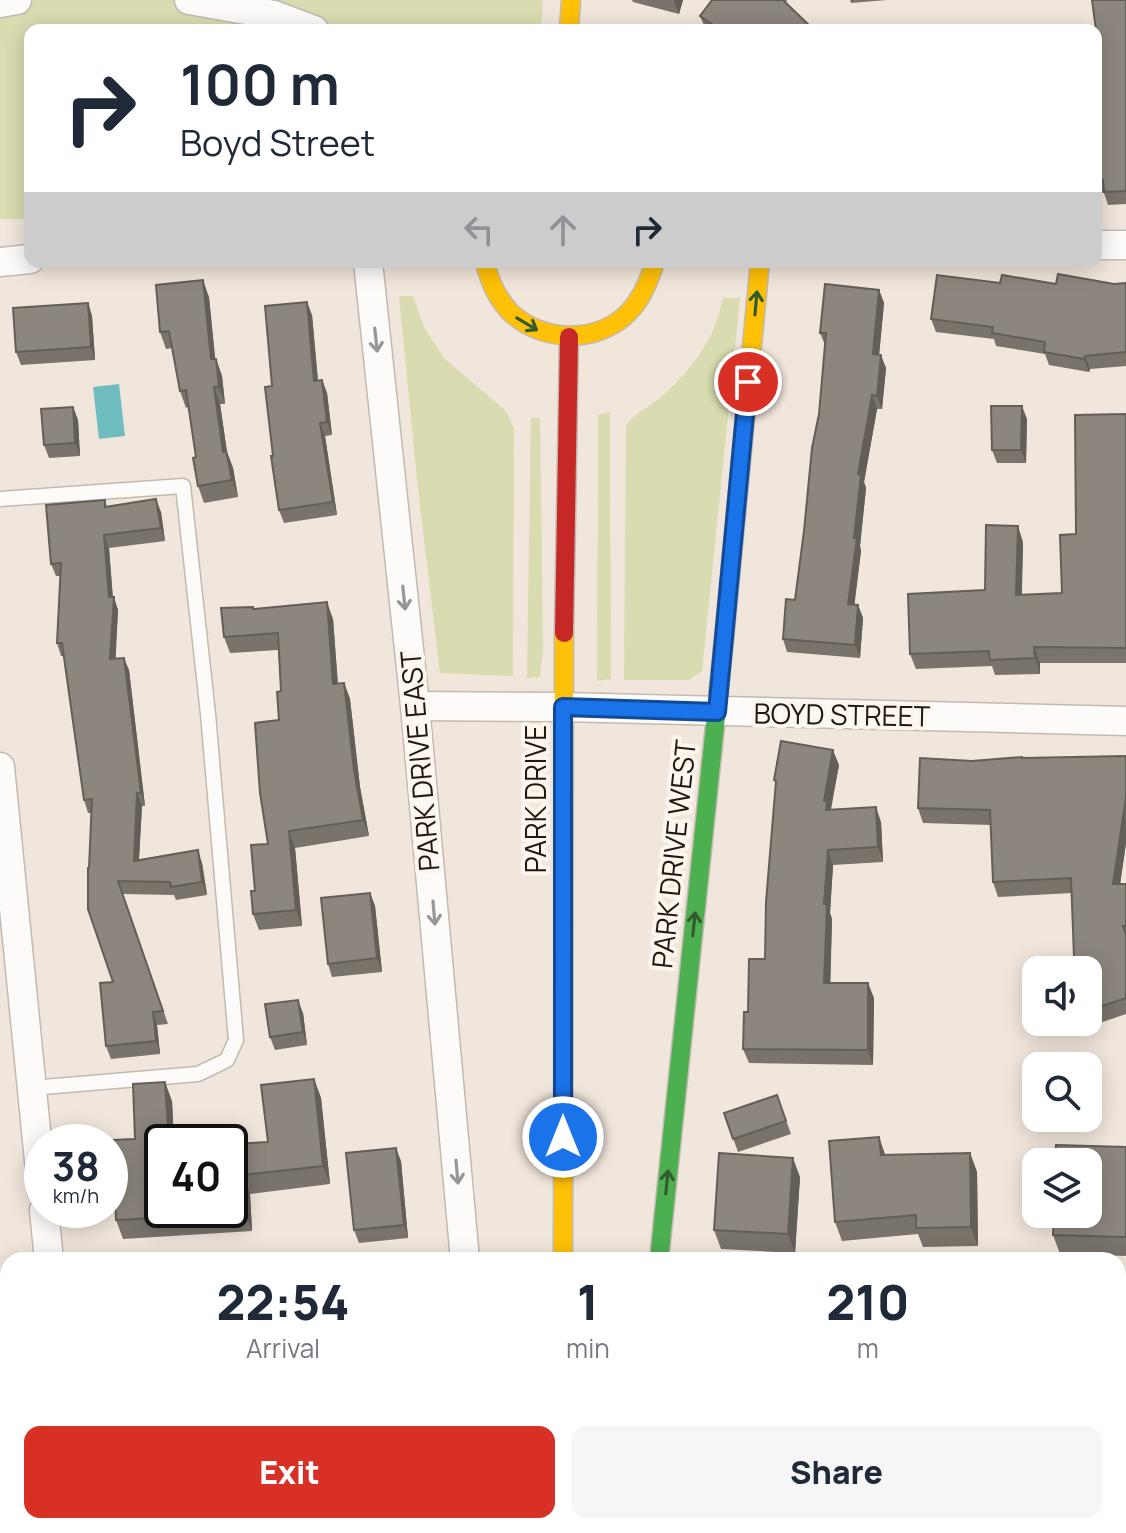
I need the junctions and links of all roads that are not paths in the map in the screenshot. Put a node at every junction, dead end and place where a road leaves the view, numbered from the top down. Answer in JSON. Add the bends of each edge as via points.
{"nodes":[{"id":1,"x":17,"y":0,"type":"edge"},
{"id":2,"x":189,"y":0,"type":"edge"},
{"id":3,"x":571,"y":0,"type":"edge"},
{"id":4,"x":0,"y":3,"type":"edge"},
{"id":5,"x":298,"y":24,"type":"edge"},
{"id":6,"x":569,"y":24,"type":"edge"},
{"id":7,"x":1102,"y":245,"type":"edge"},
{"id":8,"x":1126,"y":245,"type":"edge"},
{"id":9,"x":24,"y":260,"type":"edge"},
{"id":10,"x":0,"y":262,"type":"edge"},
{"id":11,"x":369,"y":268,"type":"edge"},
{"id":12,"x":486,"y":268,"type":"edge"},
{"id":13,"x":654,"y":268,"type":"edge"},
{"id":14,"x":759,"y":268,"type":"edge"},
{"id":15,"x":569,"y":337,"type":"junction"},
{"id":16,"x":0,"y":499,"type":"edge"},
{"id":17,"x":415,"y":706,"type":"junction"},
{"id":18,"x":563,"y":707,"type":"junction"},
{"id":19,"x":717,"y":712,"type":"junction"},
{"id":20,"x":1126,"y":721,"type":"edge"},
{"id":21,"x":0,"y":767,"type":"edge"},
{"id":22,"x":31,"y":1088,"type":"junction"},
{"id":23,"x":35,"y":1124,"type":"edge"},
{"id":24,"x":46,"y":1228,"type":"edge"},
{"id":25,"x":48,"y":1252,"type":"edge"},
{"id":26,"x":464,"y":1252,"type":"edge"},
{"id":27,"x":563,"y":1252,"type":"edge"},
{"id":28,"x":660,"y":1252,"type":"edge"}],
"edges":[{"from":1,"to":4,"type":"street"},
{"from":2,"to":5,"type":"street"},
{"from":3,"to":6,"type":"main road"},
{"from":7,"to":8,"type":"street"},
{"from":9,"to":10,"type":"street"},
{"from":11,"to":17,"type":"street","name":"PARK DRIVE EAST","one_way":true},
{"from":12,"to":15,"type":"main road","one_way":true,"via":[[503,304],[521,322]]},
{"from":13,"to":15,"type":"main road","via":[[639,303],[620,321],[596,333]]},
{"from":19,"to":14,"type":"main road","name":"PARK DRIVE WEST","one_way":true},
{"from":15,"to":18,"type":"main road","name":"PARK DRIVE"},
{"from":16,"to":22,"type":"lane","via":[[183,486],[236,1040],[227,1060],[198,1074]]},
{"from":17,"to":18,"type":"street","name":"BOYD STREET"},
{"from":17,"to":26,"type":"street","name":"PARK DRIVE EAST","one_way":true},
{"from":18,"to":19,"type":"street","name":"BOYD STREET"},
{"from":18,"to":27,"type":"main road","name":"PARK DRIVE"},
{"from":19,"to":20,"type":"street","name":"BOYD STREET"},
{"from":28,"to":19,"type":"main road","name":"PARK DRIVE WEST","one_way":true},
{"from":21,"to":22,"type":"street"},
{"from":22,"to":23,"type":"street"},
{"from":24,"to":25,"type":"street"}]}
